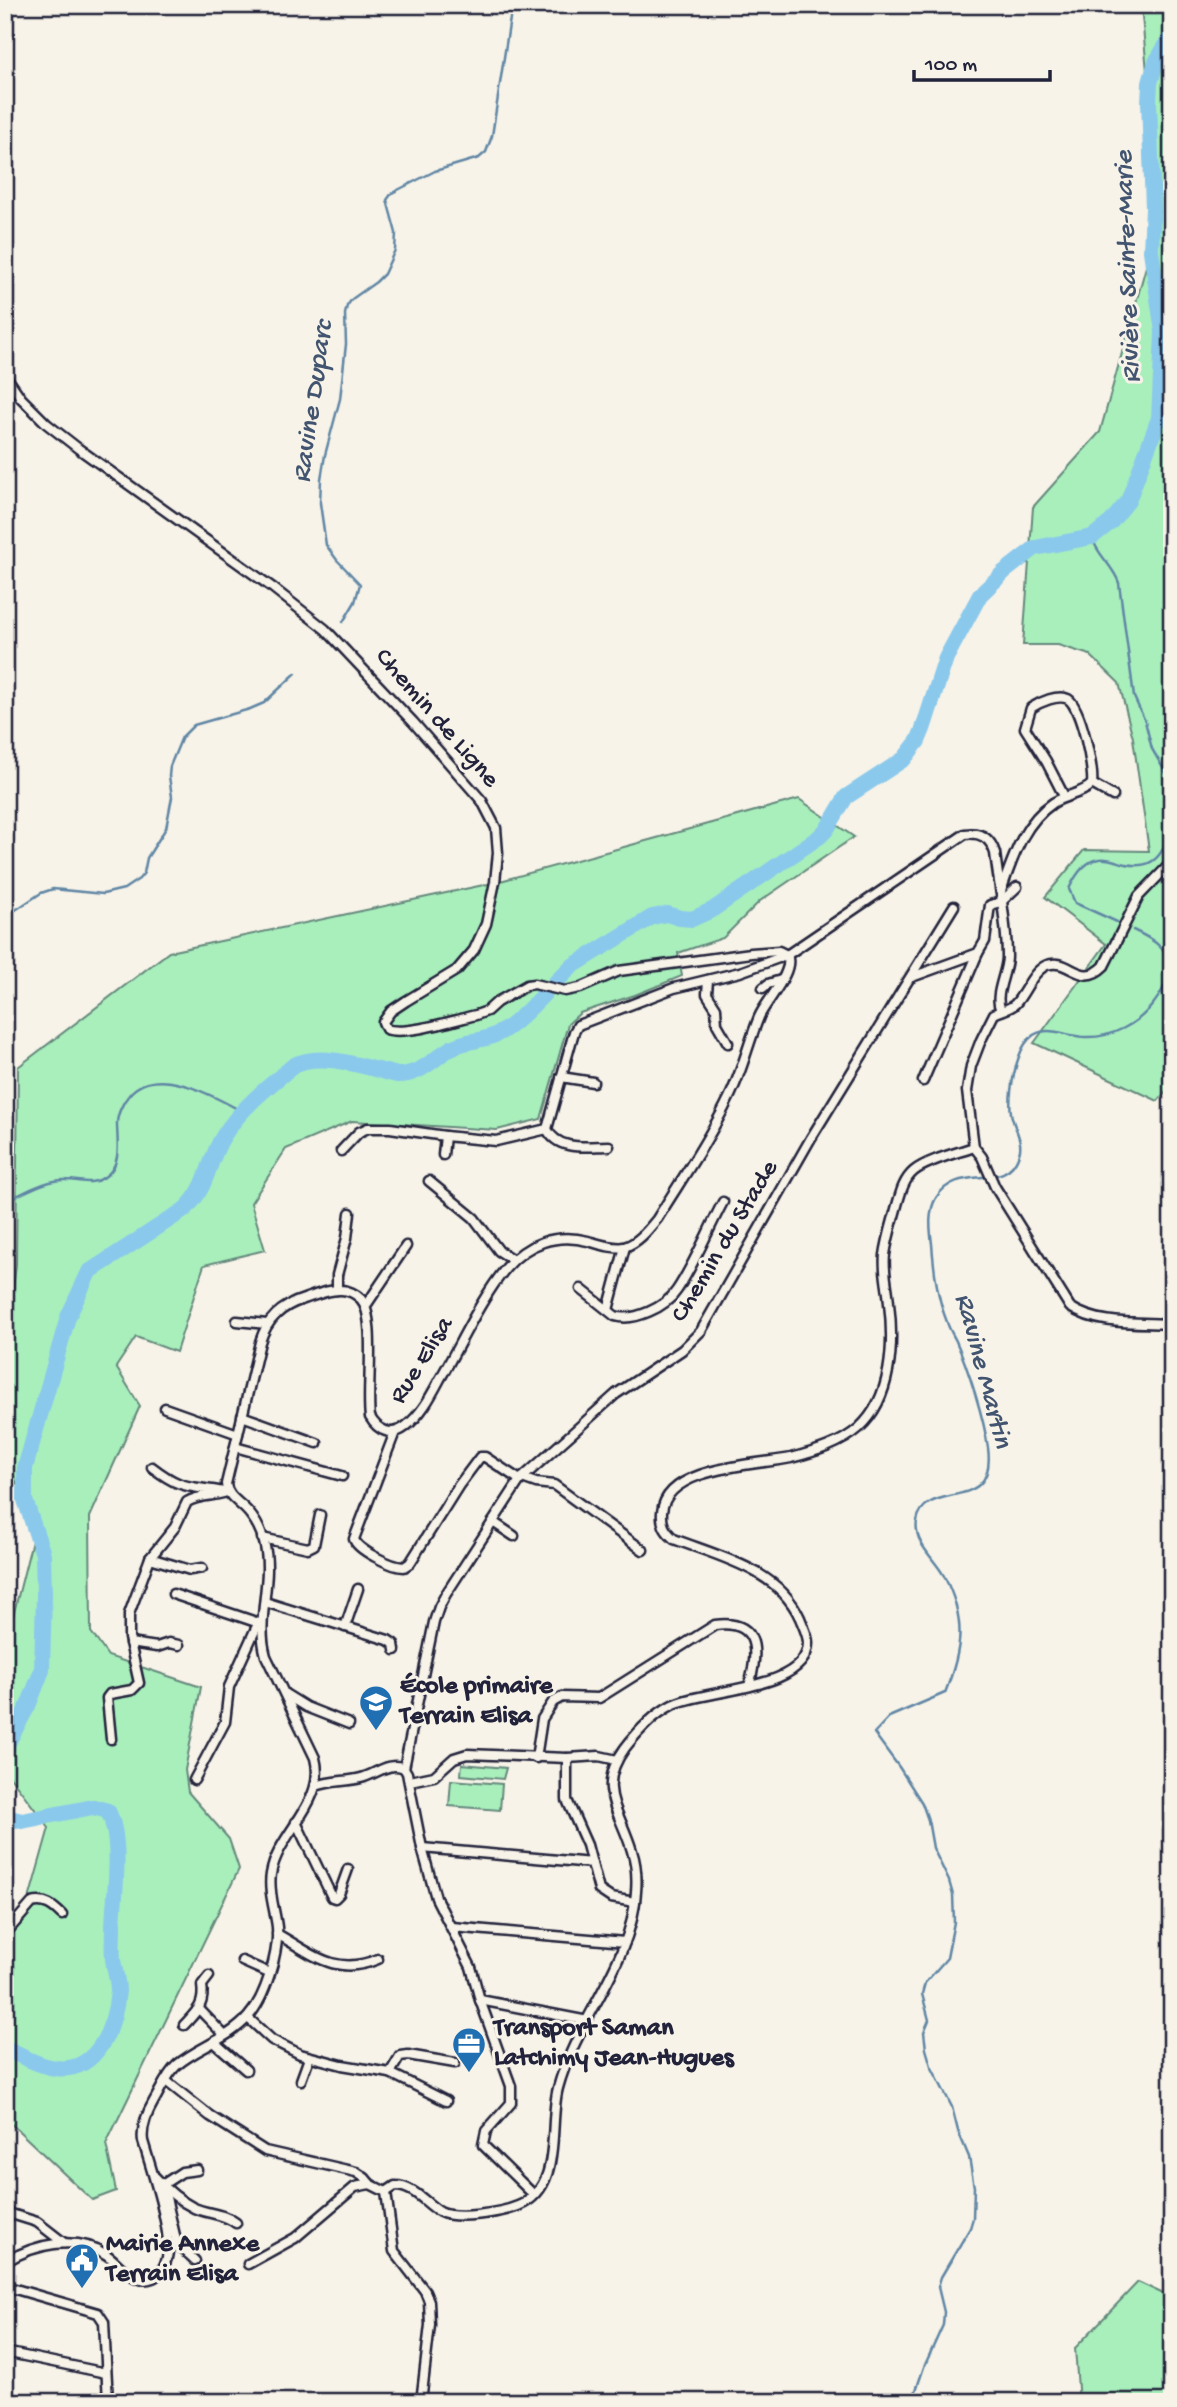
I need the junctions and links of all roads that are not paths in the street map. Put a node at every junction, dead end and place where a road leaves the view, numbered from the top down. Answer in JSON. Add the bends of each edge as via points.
{"nodes":[{"id":1,"x":5,"y":375,"type":"edge"},
{"id":2,"x":1093,"y":784,"type":"junction"},
{"id":3,"x":1065,"y":796,"type":"junction"},
{"id":4,"x":1113,"y":796,"type":"dead end"},
{"id":5,"x":1172,"y":862,"type":"edge"},
{"id":6,"x":1017,"y":887,"type":"dead end"},
{"id":7,"x":1001,"y":897,"type":"junction"},
{"id":8,"x":954,"y":906,"type":"dead end"},
{"id":9,"x":978,"y":953,"type":"junction"},
{"id":10,"x":787,"y":955,"type":"junction"},
{"id":11,"x":912,"y":978,"type":"junction"},
{"id":12,"x":708,"y":980,"type":"junction"},
{"id":13,"x":781,"y":980,"type":"junction"},
{"id":14,"x":763,"y":988,"type":"dead end"},
{"id":15,"x":1001,"y":1010,"type":"junction"},
{"id":16,"x":727,"y":1043,"type":"dead end"},
{"id":17,"x":561,"y":1077,"type":"junction"},
{"id":18,"x":923,"y":1081,"type":"dead end"},
{"id":19,"x":593,"y":1082,"type":"dead end"},
{"id":20,"x":547,"y":1129,"type":"junction"},
{"id":21,"x":445,"y":1136,"type":"junction"},
{"id":22,"x":609,"y":1146,"type":"dead end"},
{"id":23,"x":974,"y":1147,"type":"junction"},
{"id":24,"x":341,"y":1151,"type":"dead end"},
{"id":25,"x":443,"y":1155,"type":"dead end"},
{"id":26,"x":429,"y":1181,"type":"dead end"},
{"id":27,"x":723,"y":1202,"type":"dead end"},
{"id":28,"x":350,"y":1213,"type":"dead end"},
{"id":29,"x":667,"y":1218,"type":"dead end"},
{"id":30,"x":657,"y":1219,"type":"junction"},
{"id":31,"x":406,"y":1246,"type":"dead end"},
{"id":32,"x":625,"y":1247,"type":"junction"},
{"id":33,"x":513,"y":1260,"type":"junction"},
{"id":34,"x":581,"y":1289,"type":"dead end"},
{"id":35,"x":337,"y":1290,"type":"junction"},
{"id":36,"x":365,"y":1307,"type":"junction"},
{"id":37,"x":608,"y":1310,"type":"junction"},
{"id":38,"x":237,"y":1321,"type":"dead end"},
{"id":39,"x":267,"y":1324,"type":"junction"},
{"id":40,"x":1172,"y":1324,"type":"edge"},
{"id":41,"x":165,"y":1408,"type":"dead end"},
{"id":42,"x":242,"y":1416,"type":"junction"},
{"id":43,"x":395,"y":1432,"type":"junction"},
{"id":44,"x":238,"y":1434,"type":"junction"},
{"id":45,"x":317,"y":1443,"type":"dead end"},
{"id":46,"x":234,"y":1447,"type":"junction"},
{"id":47,"x":152,"y":1466,"type":"dead end"},
{"id":48,"x":342,"y":1476,"type":"dead end"},
{"id":49,"x":521,"y":1479,"type":"junction"},
{"id":50,"x":227,"y":1492,"type":"junction"},
{"id":51,"x":320,"y":1515,"type":"dead end"},
{"id":52,"x":493,"y":1522,"type":"junction"},
{"id":53,"x":514,"y":1536,"type":"dead end"},
{"id":54,"x":262,"y":1538,"type":"junction"},
{"id":55,"x":643,"y":1550,"type":"dead end"},
{"id":56,"x":150,"y":1558,"type":"junction"},
{"id":57,"x":202,"y":1568,"type":"dead end"},
{"id":58,"x":358,"y":1589,"type":"dead end"},
{"id":59,"x":173,"y":1594,"type":"dead end"},
{"id":60,"x":265,"y":1602,"type":"junction"},
{"id":61,"x":262,"y":1624,"type":"junction"},
{"id":62,"x":345,"y":1627,"type":"junction"},
{"id":63,"x":130,"y":1643,"type":"junction"},
{"id":64,"x":179,"y":1644,"type":"dead end"},
{"id":65,"x":395,"y":1650,"type":"dead end"},
{"id":66,"x":749,"y":1686,"type":"junction"},
{"id":67,"x":283,"y":1692,"type":"junction"},
{"id":68,"x":349,"y":1724,"type":"dead end"},
{"id":69,"x":111,"y":1739,"type":"dead end"},
{"id":70,"x":536,"y":1758,"type":"junction"},
{"id":71,"x":567,"y":1758,"type":"junction"},
{"id":72,"x":617,"y":1760,"type":"junction"},
{"id":73,"x":404,"y":1768,"type":"junction"},
{"id":74,"x":194,"y":1780,"type":"dead end"},
{"id":75,"x":410,"y":1781,"type":"junction"},
{"id":76,"x":316,"y":1786,"type":"junction"},
{"id":77,"x":296,"y":1822,"type":"junction"},
{"id":78,"x":422,"y":1848,"type":"junction"},
{"id":79,"x":592,"y":1863,"type":"junction"},
{"id":80,"x":348,"y":1869,"type":"dead end"},
{"id":81,"x":635,"y":1902,"type":"junction"},
{"id":82,"x":62,"y":1916,"type":"dead end"},
{"id":83,"x":452,"y":1927,"type":"junction"},
{"id":84,"x":5,"y":1934,"type":"edge"},
{"id":85,"x":277,"y":1934,"type":"junction"},
{"id":86,"x":625,"y":1942,"type":"junction"},
{"id":87,"x":378,"y":1959,"type":"dead end"},
{"id":88,"x":242,"y":1961,"type":"dead end"},
{"id":89,"x":270,"y":1973,"type":"junction"},
{"id":90,"x":209,"y":1976,"type":"dead end"},
{"id":91,"x":480,"y":2000,"type":"junction"},
{"id":92,"x":199,"y":2009,"type":"junction"},
{"id":93,"x":247,"y":2018,"type":"junction"},
{"id":94,"x":588,"y":2021,"type":"junction"},
{"id":95,"x":184,"y":2025,"type":"dead end"},
{"id":96,"x":224,"y":2035,"type":"junction"},
{"id":97,"x":214,"y":2042,"type":"junction"},
{"id":98,"x":309,"y":2058,"type":"junction"},
{"id":99,"x":455,"y":2063,"type":"dead end"},
{"id":100,"x":246,"y":2070,"type":"dead end"},
{"id":101,"x":390,"y":2073,"type":"junction"},
{"id":102,"x":300,"y":2080,"type":"dead end"},
{"id":103,"x":166,"y":2081,"type":"junction"},
{"id":104,"x":446,"y":2101,"type":"dead end"},
{"id":105,"x":197,"y":2170,"type":"dead end"},
{"id":106,"x":153,"y":2174,"type":"junction"},
{"id":107,"x":370,"y":2184,"type":"junction"},
{"id":108,"x":163,"y":2187,"type":"junction"},
{"id":109,"x":386,"y":2192,"type":"junction"},
{"id":110,"x":534,"y":2195,"type":"junction"},
{"id":111,"x":5,"y":2212,"type":"edge"},
{"id":112,"x":236,"y":2223,"type":"dead end"},
{"id":113,"x":64,"y":2244,"type":"junction"},
{"id":114,"x":195,"y":2261,"type":"dead end"},
{"id":115,"x":5,"y":2262,"type":"edge"},
{"id":116,"x":260,"y":2270,"type":"dead end"},
{"id":117,"x":5,"y":2286,"type":"edge"},
{"id":118,"x":5,"y":2353,"type":"edge"},
{"id":119,"x":106,"y":2373,"type":"junction"},
{"id":120,"x":108,"y":2402,"type":"edge"},
{"id":121,"x":421,"y":2402,"type":"edge"}],
"edges":[{"from":1,"to":10,"type":"street","name":"Chemin de Ligne","via":[[21,398],[79,449],[325,629],[482,801],[496,828],[498,853],[486,924],[474,950],[457,970],[391,1011],[383,1022],[386,1029],[405,1030],[476,1015],[527,985],[565,991],[619,971],[751,953],[779,951]]},
{"from":2,"to":3,"type":"street"},
{"from":2,"to":3,"type":"street","via":[[1086,740],[1074,706],[1063,697],[1037,704],[1028,714],[1025,728]]},
{"from":2,"to":4,"type":"street"},
{"from":3,"to":7,"type":"street","via":[[1027,830],[1014,853]]},
{"from":5,"to":15,"type":"street","via":[[1139,896],[1098,971],[1081,974],[1049,964],[1013,1006]]},
{"from":6,"to":7,"type":"street"},
{"from":7,"to":9,"type":"street","via":[[990,905],[985,941]]},
{"from":7,"to":10,"type":"street","via":[[992,844],[982,835],[965,834]]},
{"from":7,"to":15,"type":"street","via":[[1007,958]]},
{"from":8,"to":11,"type":"street","name":"Chemin du Stade"},
{"from":9,"to":11,"type":"street"},
{"from":9,"to":18,"type":"street"},
{"from":10,"to":12,"type":"street"},
{"from":10,"to":13,"type":"street"},
{"from":11,"to":49,"type":"street","name":"Chemin du Stade","via":[[811,1138],[701,1331],[682,1350],[615,1394]]},
{"from":12,"to":16,"type":"street","via":[[707,994]]},
{"from":12,"to":17,"type":"street","via":[[578,1024]]},
{"from":13,"to":14,"type":"street"},
{"from":13,"to":30,"type":"street","via":[[760,1014],[720,1116]]},
{"from":15,"to":23,"type":"street","via":[[990,1019],[971,1066],[967,1091]]},
{"from":17,"to":19,"type":"street"},
{"from":17,"to":20,"type":"street"},
{"from":20,"to":21,"type":"street","via":[[496,1141]]},
{"from":20,"to":22,"type":"street","via":[[557,1142],[568,1146]]},
{"from":21,"to":24,"type":"street","via":[[368,1128]]},
{"from":21,"to":25,"type":"street"},
{"from":23,"to":40,"type":"street","via":[[1063,1298],[1080,1313],[1103,1320]]},
{"from":23,"to":66,"type":"street","via":[[920,1167],[902,1189],[885,1257],[891,1336],[886,1385],[881,1401],[859,1428],[833,1444],[792,1458],[709,1471],[678,1485],[667,1496],[662,1509],[666,1532],[763,1576],[798,1613],[808,1642],[803,1660],[786,1674]]},
{"from":26,"to":33,"type":"street","via":[[474,1218],[499,1251]]},
{"from":27,"to":37,"type":"street","via":[[675,1293],[641,1315],[621,1318]]},
{"from":28,"to":35,"type":"street"},
{"from":29,"to":30,"type":"street"},
{"from":30,"to":32,"type":"street"},
{"from":31,"to":36,"type":"street"},
{"from":32,"to":33,"type":"street","name":"Rue Elisa","via":[[563,1237],[548,1239]]},
{"from":32,"to":37,"type":"street"},
{"from":33,"to":43,"type":"street","name":"Rue Elisa","via":[[426,1404]]},
{"from":34,"to":37,"type":"street"},
{"from":35,"to":36,"type":"street","via":[[355,1294]]},
{"from":35,"to":39,"type":"street","via":[[286,1306]]},
{"from":36,"to":43,"type":"street","name":"Rue Elisa","via":[[370,1417],[384,1432]]},
{"from":38,"to":39,"type":"street"},
{"from":39,"to":42,"type":"street"},
{"from":41,"to":44,"type":"street"},
{"from":42,"to":44,"type":"street"},
{"from":42,"to":45,"type":"street"},
{"from":43,"to":49,"type":"street","via":[[354,1539],[357,1546],[396,1566],[410,1563],[480,1457]]},
{"from":44,"to":46,"type":"street"},
{"from":46,"to":48,"type":"street"},
{"from":46,"to":50,"type":"street"},
{"from":47,"to":50,"type":"street","via":[[186,1487]]},
{"from":49,"to":52,"type":"street","name":"Chemin du Stade"},
{"from":49,"to":55,"type":"street","via":[[554,1485]]},
{"from":50,"to":54,"type":"street","via":[[249,1513]]},
{"from":50,"to":56,"type":"street","via":[[187,1502],[175,1527]]},
{"from":51,"to":54,"type":"street","via":[[314,1545],[308,1548]]},
{"from":52,"to":53,"type":"street"},
{"from":52,"to":73,"type":"street","name":"Chemin du Stade","via":[[439,1607]]},
{"from":54,"to":60,"type":"street","via":[[267,1568]]},
{"from":56,"to":57,"type":"street","via":[[190,1570]]},
{"from":56,"to":63,"type":"street","via":[[129,1614]]},
{"from":58,"to":62,"type":"street"},
{"from":59,"to":61,"type":"street"},
{"from":60,"to":61,"type":"street"},
{"from":60,"to":62,"type":"street"},
{"from":61,"to":67,"type":"street","via":[[266,1656]]},
{"from":61,"to":74,"type":"street","via":[[232,1679],[225,1722]]},
{"from":62,"to":65,"type":"street","via":[[388,1640]]},
{"from":63,"to":64,"type":"street"},
{"from":63,"to":69,"type":"street","via":[[139,1683],[107,1698]]},
{"from":66,"to":70,"type":"street","via":[[756,1651],[751,1637],[734,1625],[715,1625],[599,1698],[562,1697],[553,1702],[542,1719]]},
{"from":66,"to":72,"type":"street","via":[[672,1705],[649,1721]]},
{"from":67,"to":68,"type":"street"},
{"from":67,"to":76,"type":"street","via":[[315,1758]]},
{"from":70,"to":71,"type":"street"},
{"from":70,"to":75,"type":"street","via":[[460,1755],[439,1773]]},
{"from":71,"to":72,"type":"street"},
{"from":71,"to":79,"type":"street","via":[[567,1800]]},
{"from":72,"to":81,"type":"street","via":[[610,1790],[634,1854]]},
{"from":73,"to":75,"type":"street"},
{"from":73,"to":76,"type":"street","via":[[393,1765],[359,1779]]},
{"from":75,"to":78,"type":"street"},
{"from":76,"to":77,"type":"street"},
{"from":77,"to":80,"type":"street","via":[[332,1897],[339,1894]]},
{"from":77,"to":85,"type":"street","via":[[270,1877]]},
{"from":78,"to":79,"type":"street"},
{"from":78,"to":83,"type":"street","via":[[436,1898]]},
{"from":79,"to":81,"type":"street","via":[[602,1894]]},
{"from":81,"to":86,"type":"street"},
{"from":82,"to":84,"type":"street","via":[[44,1902],[32,1903]]},
{"from":83,"to":86,"type":"street"},
{"from":83,"to":91,"type":"street"},
{"from":85,"to":87,"type":"street","via":[[337,1966],[352,1967]]},
{"from":85,"to":89,"type":"street"},
{"from":86,"to":94,"type":"street"},
{"from":88,"to":89,"type":"street"},
{"from":89,"to":93,"type":"street"},
{"from":90,"to":92,"type":"street","via":[[202,1985]]},
{"from":91,"to":94,"type":"street"},
{"from":91,"to":110,"type":"street","via":[[512,2092],[511,2104],[486,2131],[483,2145]]},
{"from":92,"to":95,"type":"street"},
{"from":92,"to":96,"type":"street"},
{"from":93,"to":96,"type":"street"},
{"from":93,"to":98,"type":"street","via":[[272,2040]]},
{"from":94,"to":110,"type":"street","via":[[559,2087],[552,2156]]},
{"from":96,"to":97,"type":"street"},
{"from":97,"to":100,"type":"street"},
{"from":97,"to":103,"type":"street","via":[[174,2068]]},
{"from":98,"to":101,"type":"street"},
{"from":98,"to":102,"type":"street"},
{"from":99,"to":101,"type":"street","via":[[400,2056]]},
{"from":101,"to":104,"type":"street"},
{"from":103,"to":106,"type":"street","via":[[149,2109],[142,2135]]},
{"from":103,"to":107,"type":"street","via":[[265,2151],[356,2172]]},
{"from":105,"to":108,"type":"street","via":[[183,2172]]},
{"from":106,"to":108,"type":"street"},
{"from":106,"to":113,"type":"street","via":[[168,2240],[167,2261],[158,2274],[140,2279],[97,2249]]},
{"from":107,"to":109,"type":"street"},
{"from":107,"to":116,"type":"street","via":[[355,2187],[295,2238],[252,2262]]},
{"from":108,"to":112,"type":"street","via":[[195,2208]]},
{"from":108,"to":114,"type":"street","via":[[177,2244]]},
{"from":109,"to":110,"type":"street","via":[[401,2186],[441,2212],[461,2216],[512,2208]]},
{"from":109,"to":121,"type":"street","via":[[394,2251],[429,2301]]},
{"from":111,"to":113,"type":"street","via":[[37,2222]]},
{"from":113,"to":115,"type":"street","via":[[38,2246]]},
{"from":117,"to":119,"type":"street","via":[[98,2313],[104,2322]]},
{"from":118,"to":119,"type":"street"},
{"from":119,"to":120,"type":"street"}]}
